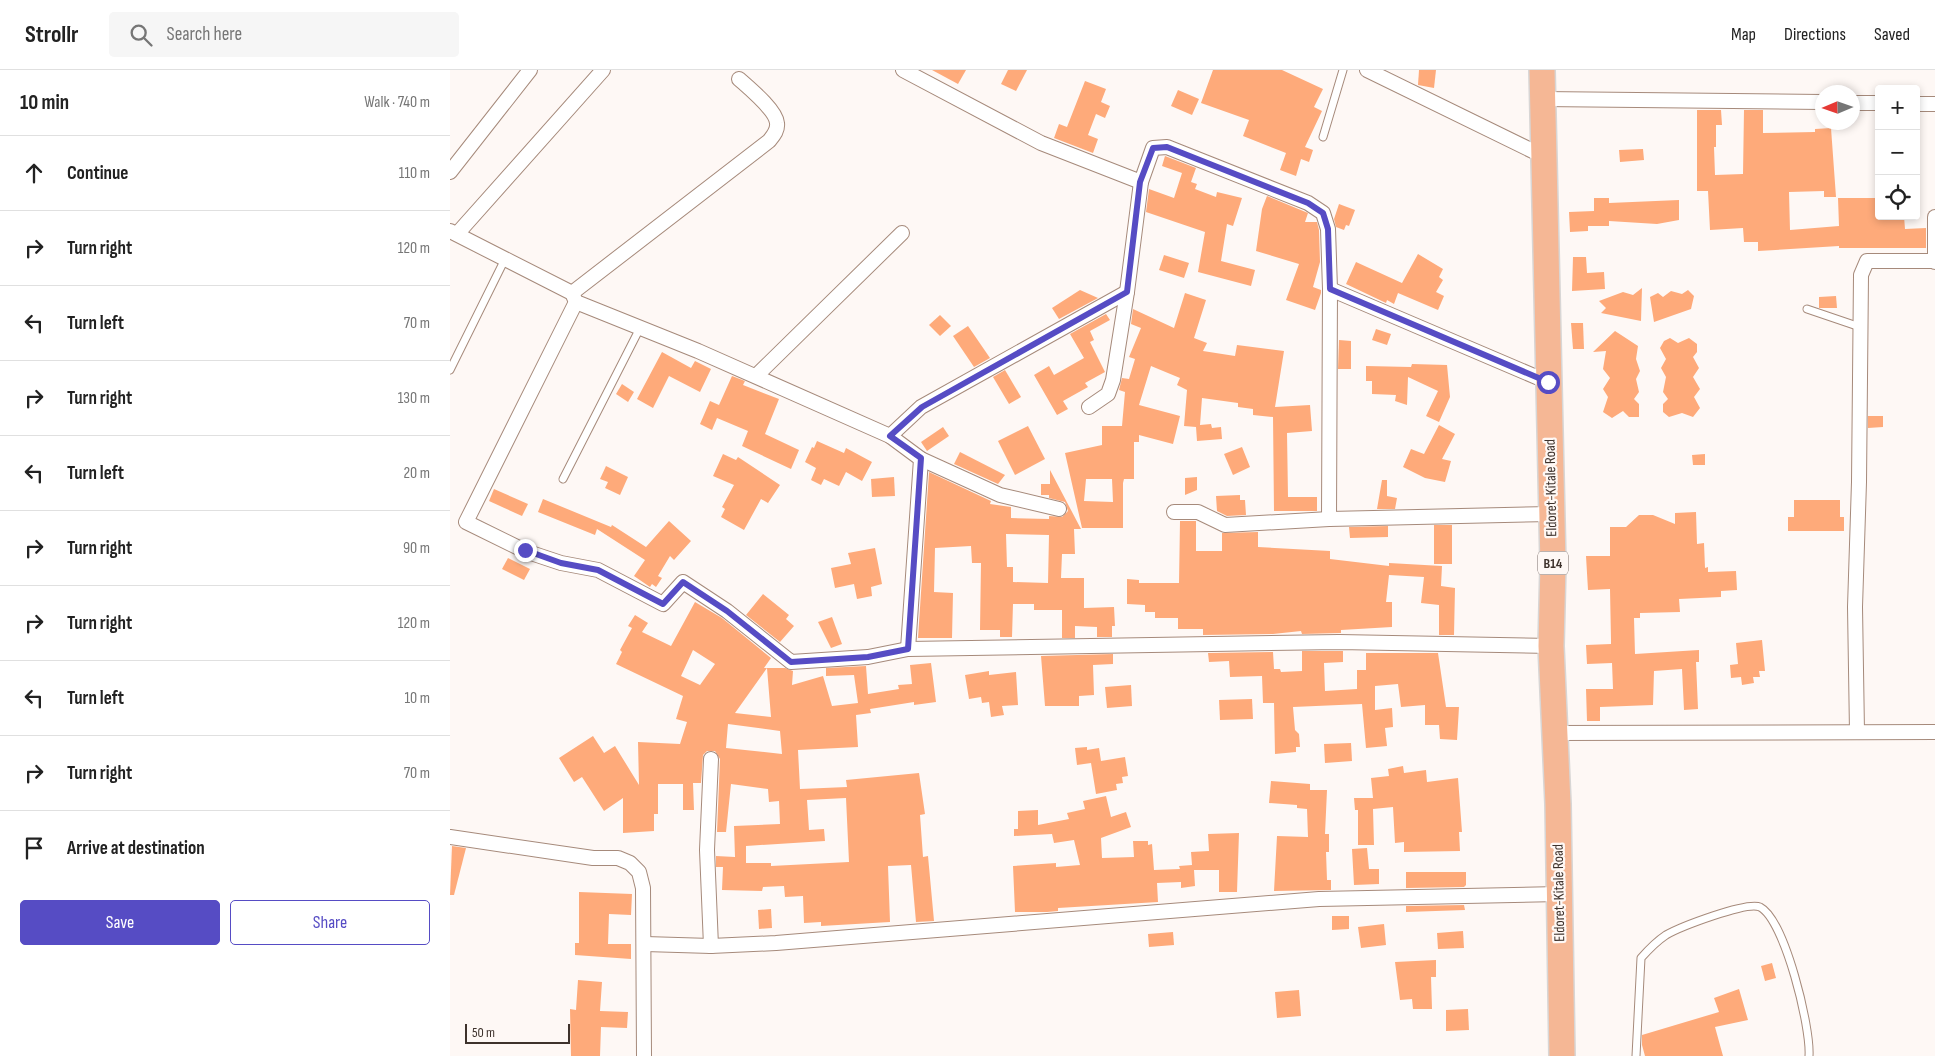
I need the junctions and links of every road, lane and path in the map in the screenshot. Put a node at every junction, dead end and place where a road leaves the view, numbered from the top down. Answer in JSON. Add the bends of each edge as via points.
{"nodes":[{"id":1,"x":530,"y":70,"type":"edge"},
{"id":2,"x":603,"y":70,"type":"edge"},
{"id":3,"x":904,"y":70,"type":"edge"},
{"id":4,"x":1343,"y":70,"type":"edge"},
{"id":5,"x":1367,"y":70,"type":"edge"},
{"id":6,"x":1542,"y":70,"type":"edge"},
{"id":7,"x":739,"y":79,"type":"dead end"},
{"id":8,"x":1542,"y":98,"type":"junction"},
{"id":9,"x":1815,"y":102,"type":"edge"},
{"id":10,"x":1860,"y":103,"type":"edge"},
{"id":11,"x":1875,"y":103,"type":"edge"},
{"id":12,"x":1920,"y":104,"type":"edge"},
{"id":13,"x":1935,"y":104,"type":"edge"},
{"id":14,"x":1323,"y":137,"type":"dead end"},
{"id":15,"x":1545,"y":157,"type":"junction"},
{"id":16,"x":450,"y":172,"type":"edge"},
{"id":17,"x":1140,"y":182,"type":"junction"},
{"id":18,"x":1935,"y":217,"type":"edge"},
{"id":19,"x":453,"y":233,"type":"edge"},
{"id":20,"x":902,"y":233,"type":"dead end"},
{"id":21,"x":505,"y":259,"type":"junction"},
{"id":22,"x":1934,"y":262,"type":"edge"},
{"id":23,"x":1330,"y":289,"type":"junction"},
{"id":24,"x":1127,"y":292,"type":"junction"},
{"id":25,"x":574,"y":298,"type":"junction"},
{"id":26,"x":1807,"y":309,"type":"dead end"},
{"id":27,"x":640,"y":328,"type":"junction"},
{"id":28,"x":1860,"y":328,"type":"junction"},
{"id":29,"x":450,"y":370,"type":"edge"},
{"id":30,"x":756,"y":376,"type":"junction"},
{"id":31,"x":1548,"y":382,"type":"junction"},
{"id":32,"x":1089,"y":407,"type":"dead end"},
{"id":33,"x":890,"y":436,"type":"junction"},
{"id":34,"x":921,"y":458,"type":"junction"},
{"id":35,"x":563,"y":478,"type":"dead end"},
{"id":36,"x":1059,"y":509,"type":"dead end"},
{"id":37,"x":1174,"y":512,"type":"dead end"},
{"id":38,"x":1551,"y":514,"type":"junction"},
{"id":39,"x":1329,"y":519,"type":"junction"},
{"id":40,"x":1551,"y":646,"type":"junction"},
{"id":41,"x":908,"y":649,"type":"junction"},
{"id":42,"x":1857,"y":732,"type":"junction"},
{"id":43,"x":1935,"y":732,"type":"edge"},
{"id":44,"x":1554,"y":733,"type":"junction"},
{"id":45,"x":711,"y":759,"type":"dead end"},
{"id":46,"x":450,"y":837,"type":"edge"},
{"id":47,"x":1559,"y":894,"type":"junction"},
{"id":48,"x":645,"y":944,"type":"junction"},
{"id":49,"x":711,"y":946,"type":"junction"},
{"id":50,"x":644,"y":1056,"type":"edge"},
{"id":51,"x":1562,"y":1056,"type":"edge"},
{"id":52,"x":1636,"y":1056,"type":"edge"},
{"id":53,"x":1810,"y":1056,"type":"edge"}],
"edges":[{"from":1,"to":16,"type":"street"},
{"from":2,"to":19,"type":"street"},
{"from":3,"to":17,"type":"street","via":[[1041,143]]},
{"from":4,"to":14,"type":"lane"},
{"from":5,"to":15,"type":"street"},
{"from":6,"to":8,"type":"highway","name":"Eldoret-Kitale Road","number":"B14"},
{"from":7,"to":25,"type":"street","via":[[773,113],[778,123],[776,132]]},
{"from":8,"to":9,"type":"street"},
{"from":8,"to":15,"type":"highway","name":"Eldoret-Kitale Road","number":"B14"},
{"from":10,"to":11,"type":"street"},
{"from":12,"to":13,"type":"street"},
{"from":15,"to":31,"type":"highway","name":"Eldoret-Kitale Road","number":"B14"},
{"from":17,"to":23,"type":"street","via":[[1153,148],[1167,147],[1308,203],[1323,213],[1328,229]]},
{"from":17,"to":24,"type":"street"},
{"from":18,"to":22,"type":"street"},
{"from":19,"to":21,"type":"street"},
{"from":20,"to":30,"type":"street"},
{"from":21,"to":25,"type":"street"},
{"from":21,"to":29,"type":"lane"},
{"from":22,"to":28,"type":"street","via":[[1867,260],[1861,275]]},
{"from":23,"to":31,"type":"street"},
{"from":23,"to":39,"type":"street"},
{"from":24,"to":32,"type":"street","via":[[1108,394]]},
{"from":24,"to":33,"type":"street","via":[[922,407]]},
{"from":25,"to":27,"type":"street"},
{"from":25,"to":41,"type":"street","via":[[466,522],[525,550],[561,563],[598,570],[663,604],[683,582],[727,611],[791,662],[868,657]]},
{"from":26,"to":28,"type":"lane"},
{"from":27,"to":30,"type":"street"},
{"from":27,"to":35,"type":"lane"},
{"from":28,"to":42,"type":"street"},
{"from":30,"to":33,"type":"street"},
{"from":31,"to":38,"type":"highway","name":"Eldoret-Kitale Road","number":"B14"},
{"from":33,"to":34,"type":"street"},
{"from":34,"to":36,"type":"street","via":[[1000,495]]},
{"from":34,"to":41,"type":"street"},
{"from":37,"to":39,"type":"street","via":[[1198,512],[1225,525]]},
{"from":38,"to":39,"type":"street"},
{"from":38,"to":40,"type":"highway","name":"Eldoret-Kitale Road","number":"B14"},
{"from":40,"to":41,"type":"street","via":[[1340,642]]},
{"from":40,"to":44,"type":"highway","name":"Eldoret-Kitale Road","number":"B14"},
{"from":42,"to":43,"type":"street"},
{"from":42,"to":44,"type":"street"},
{"from":44,"to":47,"type":"highway","name":"Eldoret-Kitale Road","number":"B14"},
{"from":45,"to":49,"type":"street","via":[[707,850]]},
{"from":46,"to":48,"type":"street","via":[[593,858],[618,858],[630,863],[642,878]]},
{"from":47,"to":49,"type":"street","via":[[1319,900],[776,944]]},
{"from":47,"to":51,"type":"highway","name":"Eldoret-Kitale Road","number":"B14"},
{"from":48,"to":49,"type":"street"},
{"from":48,"to":50,"type":"street"},
{"from":52,"to":53,"type":"lane","via":[[1641,958],[1667,934],[1719,914],[1758,906],[1770,914],[1784,942],[1803,1009]]}]}
